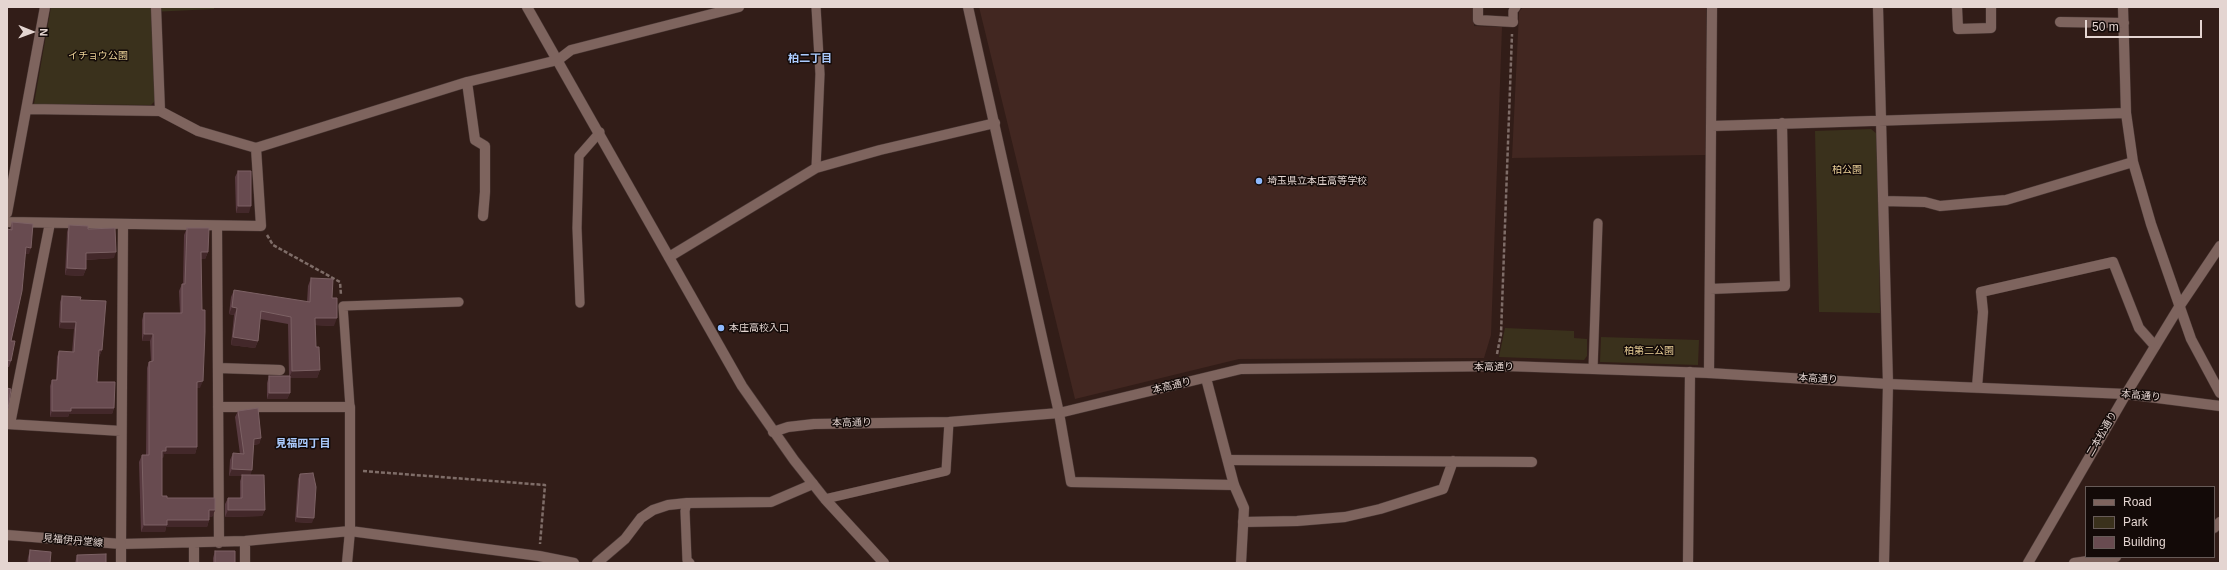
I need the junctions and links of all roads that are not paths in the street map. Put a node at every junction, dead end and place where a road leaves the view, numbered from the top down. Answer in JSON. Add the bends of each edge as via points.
{"nodes":[{"id":1,"x":45,"y":7,"type":"edge"},
{"id":2,"x":156,"y":7,"type":"edge"},
{"id":3,"x":527,"y":7,"type":"edge"},
{"id":4,"x":739,"y":7,"type":"edge"},
{"id":5,"x":816,"y":7,"type":"edge"},
{"id":6,"x":968,"y":7,"type":"edge"},
{"id":7,"x":1478,"y":7,"type":"edge"},
{"id":8,"x":1516,"y":7,"type":"edge"},
{"id":9,"x":1712,"y":7,"type":"edge"},
{"id":10,"x":1878,"y":7,"type":"edge"},
{"id":11,"x":1957,"y":7,"type":"edge"},
{"id":12,"x":1991,"y":7,"type":"edge"},
{"id":13,"x":2123,"y":7,"type":"edge"},
{"id":14,"x":1513,"y":22,"type":"joint"},
{"id":15,"x":2060,"y":22,"type":"dead end"},
{"id":16,"x":2124,"y":23,"type":"junction"},
{"id":17,"x":558,"y":60,"type":"junction"},
{"id":18,"x":467,"y":82,"type":"junction"},
{"id":19,"x":28,"y":109,"type":"junction"},
{"id":20,"x":160,"y":111,"type":"junction"},
{"id":21,"x":2126,"y":113,"type":"junction"},
{"id":22,"x":1880,"y":121,"type":"junction"},
{"id":23,"x":996,"y":123,"type":"junction"},
{"id":24,"x":1782,"y":124,"type":"junction"},
{"id":25,"x":1712,"y":126,"type":"junction"},
{"id":26,"x":600,"y":132,"type":"junction"},
{"id":27,"x":256,"y":148,"type":"junction"},
{"id":28,"x":2133,"y":162,"type":"junction"},
{"id":29,"x":816,"y":168,"type":"junction"},
{"id":30,"x":1883,"y":201,"type":"junction"},
{"id":31,"x":7,"y":213,"type":"edge"},
{"id":32,"x":483,"y":216,"type":"dead end"},
{"id":33,"x":7,"y":222,"type":"edge"},
{"id":34,"x":50,"y":223,"type":"junction"},
{"id":35,"x":1598,"y":223,"type":"dead end"},
{"id":36,"x":123,"y":225,"type":"junction"},
{"id":37,"x":217,"y":227,"type":"junction"},
{"id":38,"x":2220,"y":246,"type":"edge"},
{"id":39,"x":669,"y":257,"type":"junction"},
{"id":40,"x":1710,"y":289,"type":"junction"},
{"id":41,"x":459,"y":302,"type":"dead end"},
{"id":42,"x":580,"y":304,"type":"dead end"},
{"id":43,"x":2179,"y":307,"type":"junction"},
{"id":44,"x":2155,"y":346,"type":"junction"},
{"id":45,"x":218,"y":368,"type":"junction"},
{"id":46,"x":1592,"y":369,"type":"junction"},
{"id":47,"x":280,"y":370,"type":"dead end"},
{"id":48,"x":1690,"y":372,"type":"junction"},
{"id":49,"x":1709,"y":373,"type":"junction"},
{"id":50,"x":1206,"y":378,"type":"junction"},
{"id":51,"x":1888,"y":384,"type":"junction"},
{"id":52,"x":1978,"y":387,"type":"junction"},
{"id":53,"x":2220,"y":393,"type":"edge"},
{"id":54,"x":2126,"y":394,"type":"junction"},
{"id":55,"x":2220,"y":406,"type":"edge"},
{"id":56,"x":218,"y":407,"type":"junction"},
{"id":57,"x":350,"y":407,"type":"junction"},
{"id":58,"x":1059,"y":413,"type":"junction"},
{"id":59,"x":949,"y":422,"type":"junction"},
{"id":60,"x":9,"y":424,"type":"edge"},
{"id":61,"x":121,"y":431,"type":"junction"},
{"id":62,"x":774,"y":432,"type":"junction"},
{"id":63,"x":1228,"y":460,"type":"junction"},
{"id":64,"x":1453,"y":462,"type":"junction"},
{"id":65,"x":1532,"y":462,"type":"dead end"},
{"id":66,"x":813,"y":484,"type":"junction"},
{"id":67,"x":1234,"y":485,"type":"junction"},
{"id":68,"x":825,"y":499,"type":"junction"},
{"id":69,"x":687,"y":503,"type":"junction"},
{"id":70,"x":1243,"y":522,"type":"junction"},
{"id":71,"x":350,"y":531,"type":"junction"},
{"id":72,"x":7,"y":535,"type":"edge"},
{"id":73,"x":245,"y":541,"type":"junction"},
{"id":74,"x":194,"y":543,"type":"junction"},
{"id":75,"x":219,"y":543,"type":"junction"},
{"id":76,"x":121,"y":544,"type":"junction"},
{"id":77,"x":2109,"y":558,"type":"edge"},
{"id":78,"x":600,"y":562,"type":"edge"},
{"id":79,"x":122,"y":563,"type":"edge"},
{"id":80,"x":194,"y":563,"type":"edge"},
{"id":81,"x":245,"y":563,"type":"edge"},
{"id":82,"x":347,"y":563,"type":"edge"},
{"id":83,"x":574,"y":563,"type":"edge"},
{"id":84,"x":690,"y":563,"type":"edge"},
{"id":85,"x":884,"y":563,"type":"edge"},
{"id":86,"x":1241,"y":563,"type":"edge"},
{"id":87,"x":1688,"y":563,"type":"edge"},
{"id":88,"x":1884,"y":563,"type":"edge"},
{"id":89,"x":2028,"y":563,"type":"edge"},
{"id":90,"x":2074,"y":563,"type":"edge"}],
"edges":[{"from":1,"to":19,"type":"street"},
{"from":2,"to":20,"type":"street"},
{"from":3,"to":17,"type":"street"},
{"from":4,"to":17,"type":"street","via":[[571,50]]},
{"from":5,"to":29,"type":"lane","via":[[820,74]]},
{"from":6,"to":23,"type":"street"},
{"from":7,"to":14,"type":"street","via":[[1478,20]]},
{"from":8,"to":14,"type":"lane","via":[[1513,11]]},
{"from":9,"to":25,"type":"street"},
{"from":10,"to":22,"type":"street"},
{"from":11,"to":12,"type":"street","via":[[1958,29],[1991,28]]},
{"from":13,"to":16,"type":"street"},
{"from":15,"to":16,"type":"street"},
{"from":16,"to":21,"type":"street"},
{"from":17,"to":18,"type":"street"},
{"from":17,"to":26,"type":"street"},
{"from":18,"to":27,"type":"street"},
{"from":18,"to":32,"type":"street","via":[[475,140],[485,146]]},
{"from":19,"to":20,"type":"street"},
{"from":19,"to":31,"type":"street"},
{"from":20,"to":27,"type":"street","via":[[198,132]]},
{"from":21,"to":22,"type":"street"},
{"from":21,"to":28,"type":"street"},
{"from":22,"to":24,"type":"street"},
{"from":22,"to":30,"type":"street"},
{"from":23,"to":29,"type":"street"},
{"from":23,"to":58,"type":"street"},
{"from":24,"to":25,"type":"street"},
{"from":24,"to":40,"type":"street","via":[[1784,286]]},
{"from":25,"to":40,"type":"street"},
{"from":26,"to":39,"type":"street"},
{"from":26,"to":42,"type":"lane","via":[[579,156],[577,228]]},
{"from":27,"to":37,"type":"street","via":[[261,226]]},
{"from":28,"to":30,"type":"street","via":[[2006,200],[1940,206],[1924,202]]},
{"from":28,"to":43,"type":"street"},
{"from":29,"to":39,"type":"street"},
{"from":30,"to":51,"type":"street"},
{"from":33,"to":34,"type":"street"},
{"from":34,"to":36,"type":"street"},
{"from":34,"to":60,"type":"street"},
{"from":35,"to":46,"type":"lane"},
{"from":36,"to":37,"type":"street"},
{"from":36,"to":61,"type":"street"},
{"from":37,"to":45,"type":"street"},
{"from":38,"to":43,"type":"street","name":"二本松通り"},
{"from":39,"to":62,"type":"street","via":[[742,386]]},
{"from":40,"to":49,"type":"street"},
{"from":41,"to":57,"type":"lane","via":[[342,306]]},
{"from":43,"to":44,"type":"street","name":"二本松通り"},
{"from":43,"to":53,"type":"street","via":[[2190,339]]},
{"from":44,"to":52,"type":"street","via":[[2139,328],[2113,262],[1981,292],[1983,312]]},
{"from":44,"to":54,"type":"street","name":"二本松通り"},
{"from":45,"to":47,"type":"street"},
{"from":45,"to":56,"type":"street"},
{"from":46,"to":48,"type":"street","name":"本高通り"},
{"from":46,"to":50,"type":"street","name":"本高通り","via":[[1495,366],[1241,369]]},
{"from":48,"to":49,"type":"street","name":"本高通り"},
{"from":48,"to":87,"type":"street"},
{"from":49,"to":51,"type":"street","name":"本高通り"},
{"from":50,"to":58,"type":"street","name":"本高通り"},
{"from":50,"to":63,"type":"street"},
{"from":51,"to":52,"type":"street","name":"本高通り"},
{"from":51,"to":88,"type":"street"},
{"from":52,"to":54,"type":"street","name":"本高通り"},
{"from":54,"to":55,"type":"street","name":"本高通り"},
{"from":54,"to":89,"type":"street","name":"二本松通り"},
{"from":56,"to":57,"type":"street"},
{"from":56,"to":75,"type":"street"},
{"from":57,"to":71,"type":"street"},
{"from":58,"to":59,"type":"street","name":"本高通り"},
{"from":58,"to":67,"type":"street","via":[[1072,482]]},
{"from":59,"to":62,"type":"street","name":"本高通り","via":[[814,424],[788,427]]},
{"from":59,"to":68,"type":"lane","via":[[946,471]]},
{"from":60,"to":61,"type":"street"},
{"from":61,"to":76,"type":"street"},
{"from":62,"to":66,"type":"street"},
{"from":63,"to":64,"type":"street"},
{"from":63,"to":67,"type":"street"},
{"from":64,"to":65,"type":"street"},
{"from":64,"to":70,"type":"street","via":[[1443,489],[1380,508],[1345,517]]},
{"from":66,"to":68,"type":"street"},
{"from":66,"to":69,"type":"street","via":[[772,502]]},
{"from":67,"to":70,"type":"street","via":[[1244,508]]},
{"from":68,"to":85,"type":"street"},
{"from":69,"to":78,"type":"street","via":[[668,505],[653,510],[641,518]]},
{"from":69,"to":84,"type":"lane","via":[[687,553]]},
{"from":70,"to":86,"type":"street"},
{"from":71,"to":73,"type":"street","name":"見福伊丹堂線"},
{"from":71,"to":82,"type":"street"},
{"from":71,"to":83,"type":"street","name":"見福伊丹堂線"},
{"from":72,"to":76,"type":"street","name":"見福伊丹堂線"},
{"from":73,"to":75,"type":"street","name":"見福伊丹堂線"},
{"from":73,"to":81,"type":"street"},
{"from":74,"to":75,"type":"street","name":"見福伊丹堂線"},
{"from":74,"to":76,"type":"street","name":"見福伊丹堂線"},
{"from":74,"to":80,"type":"street"},
{"from":76,"to":79,"type":"street"},
{"from":77,"to":90,"type":"street"}]}
